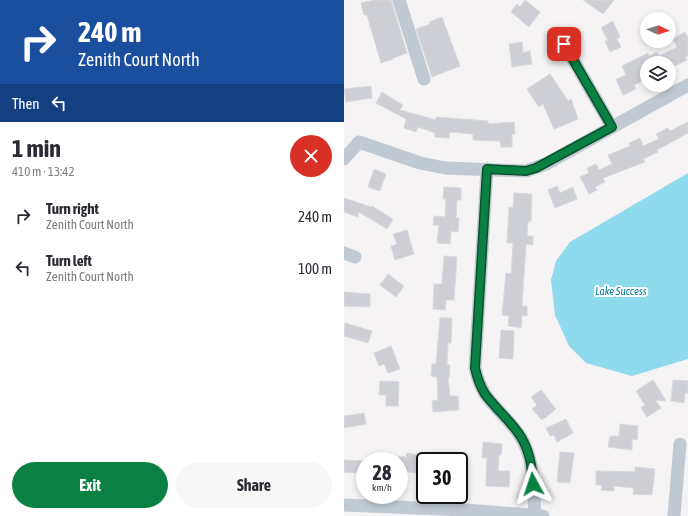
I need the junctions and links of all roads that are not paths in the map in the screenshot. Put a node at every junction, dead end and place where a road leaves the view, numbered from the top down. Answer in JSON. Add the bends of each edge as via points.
{"nodes":[{"id":1,"x":399,"y":0,"type":"edge"},
{"id":2,"x":564,"y":44,"type":"dead end"},
{"id":3,"x":424,"y":78,"type":"dead end"},
{"id":4,"x":688,"y":85,"type":"edge"},
{"id":5,"x":612,"y":127,"type":"junction"},
{"id":6,"x":344,"y":159,"type":"edge"},
{"id":7,"x":487,"y":169,"type":"junction"},
{"id":8,"x":680,"y":444,"type":"dead end"},
{"id":9,"x":344,"y":505,"type":"edge"},
{"id":10,"x":396,"y":512,"type":"edge"},
{"id":11,"x":537,"y":516,"type":"edge"},
{"id":12,"x":674,"y":516,"type":"edge"}],
"edges":[{"from":1,"to":3,"type":"street"},
{"from":2,"to":5,"type":"street"},
{"from":4,"to":5,"type":"street"},
{"from":5,"to":7,"type":"street","via":[[536,168],[526,171]]},
{"from":6,"to":7,"type":"street","via":[[359,142],[420,163],[445,168]]},
{"from":7,"to":11,"type":"street","via":[[475,368],[478,382],[485,394],[510,422],[529,453]]},
{"from":8,"to":12,"type":"street"},
{"from":9,"to":10,"type":"street"},
{"from":10,"to":11,"type":"street"}]}
